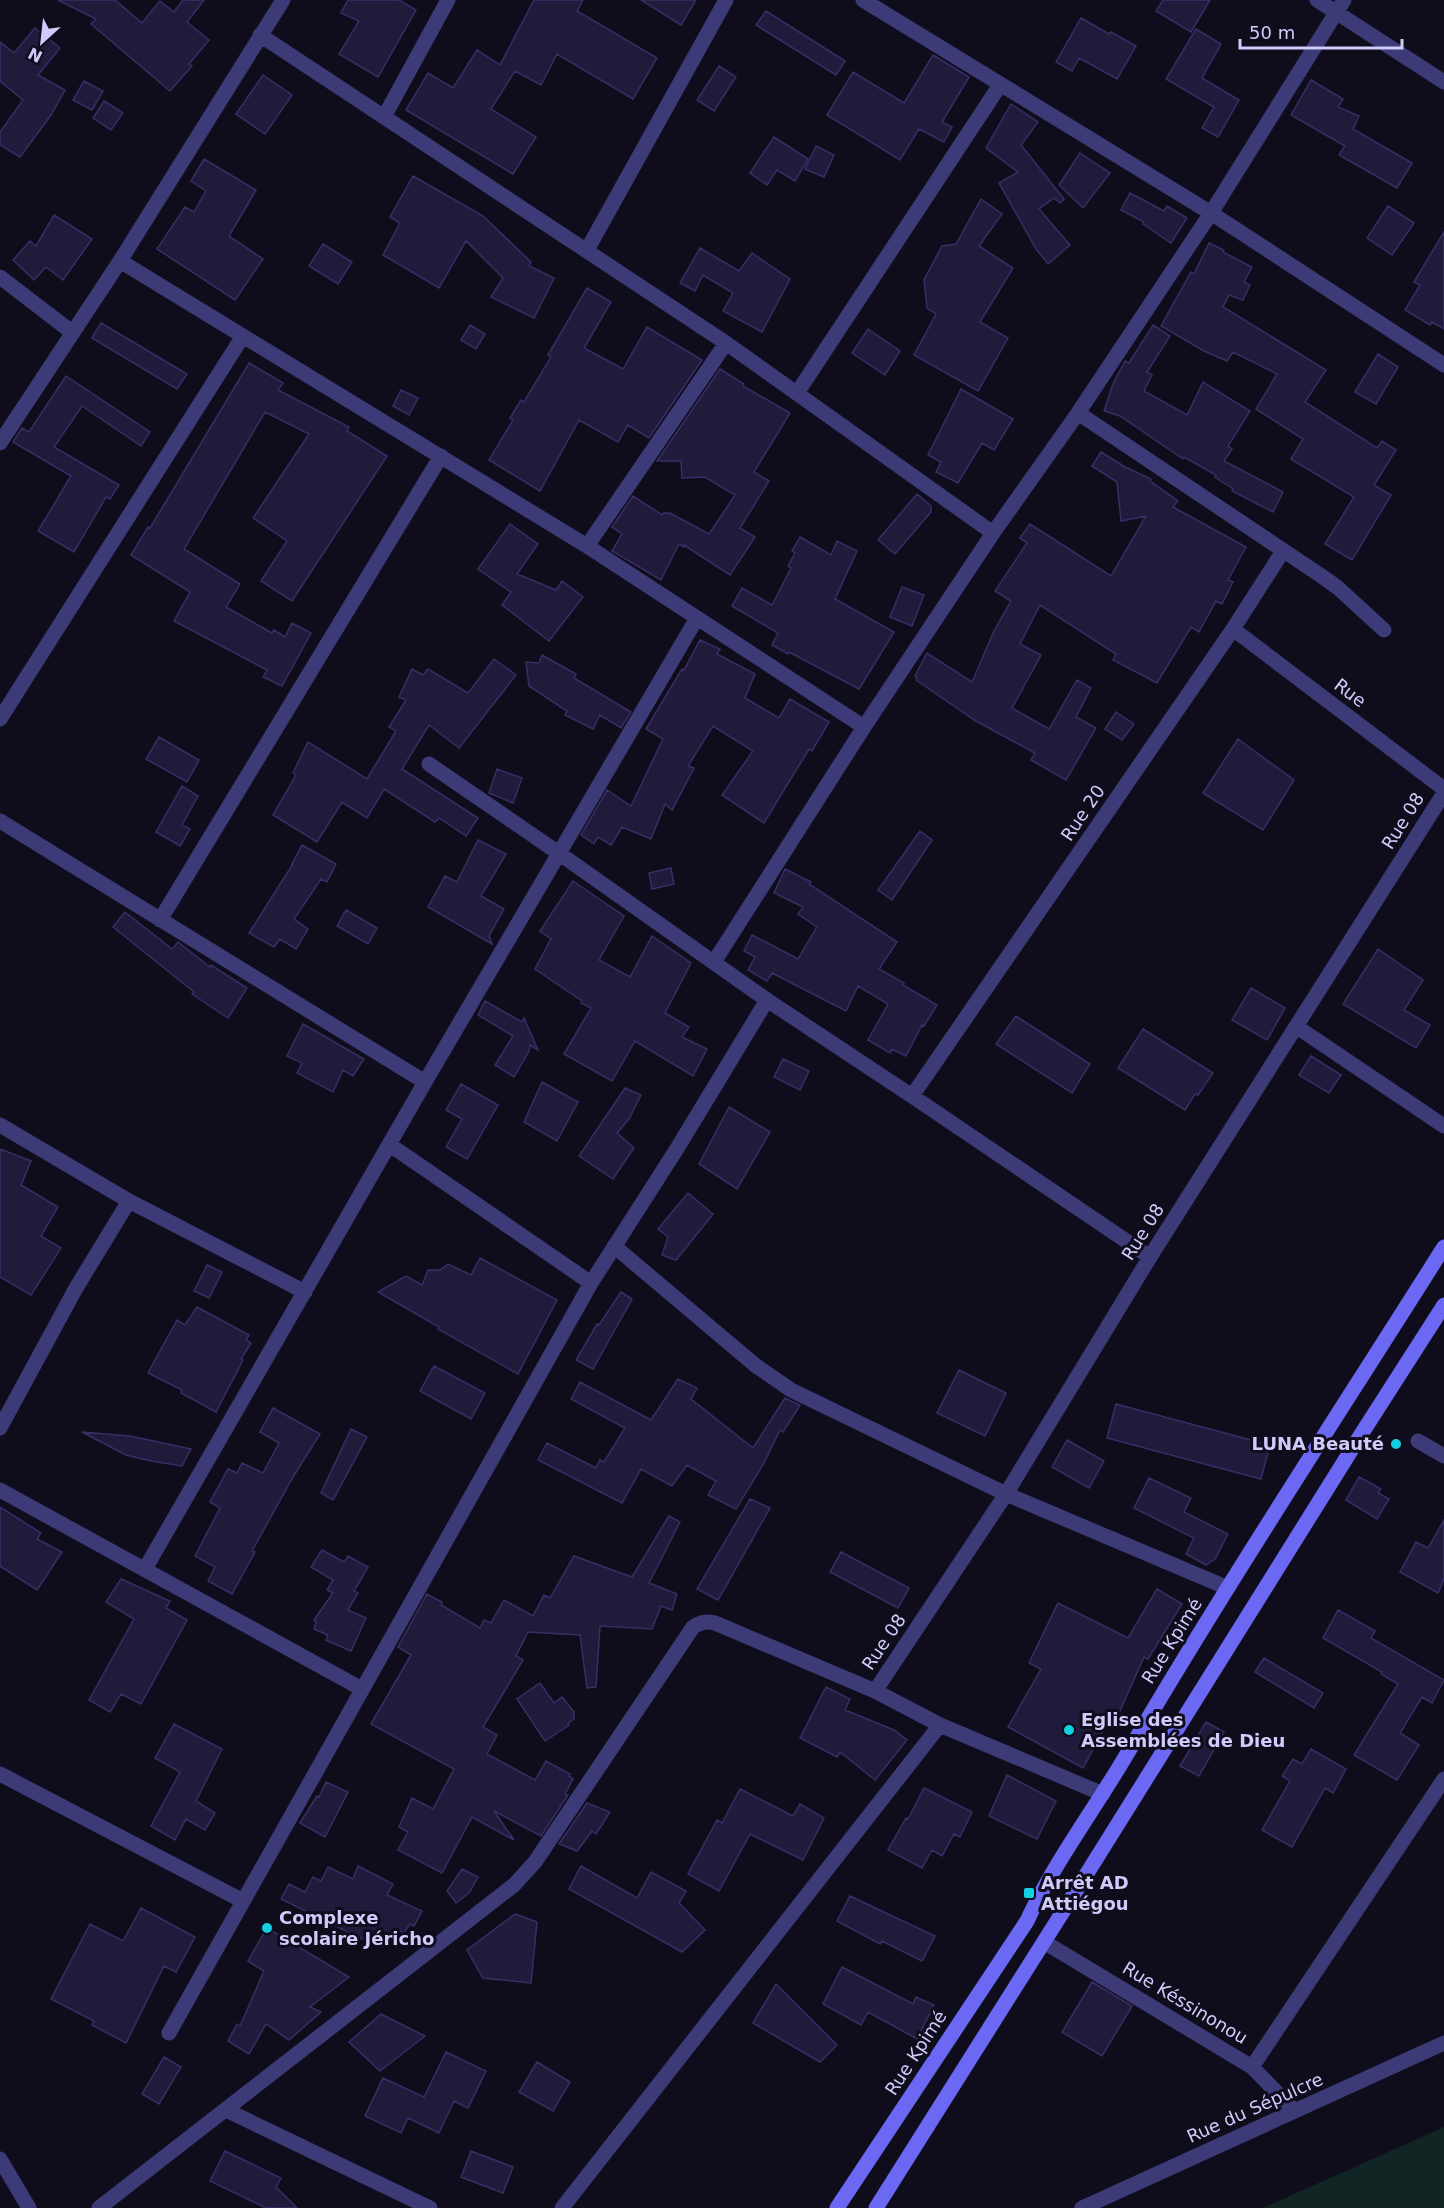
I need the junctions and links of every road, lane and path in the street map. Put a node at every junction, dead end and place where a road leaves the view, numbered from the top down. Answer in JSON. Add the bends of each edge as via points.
{"nodes":[{"id":1,"x":283,"y":0,"type":"edge"},
{"id":2,"x":448,"y":0,"type":"edge"},
{"id":3,"x":726,"y":0,"type":"edge"},
{"id":4,"x":863,"y":0,"type":"edge"},
{"id":5,"x":1317,"y":0,"type":"edge"},
{"id":6,"x":1340,"y":6,"type":"edge"},
{"id":7,"x":260,"y":35,"type":"junction"},
{"id":8,"x":1444,"y":82,"type":"edge"},
{"id":9,"x":1000,"y":85,"type":"junction"},
{"id":10,"x":384,"y":117,"type":"junction"},
{"id":11,"x":1211,"y":213,"type":"junction"},
{"id":12,"x":587,"y":250,"type":"junction"},
{"id":13,"x":120,"y":261,"type":"junction"},
{"id":14,"x":0,"y":277,"type":"edge"},
{"id":15,"x":73,"y":333,"type":"junction"},
{"id":16,"x":243,"y":336,"type":"junction"},
{"id":17,"x":726,"y":343,"type":"junction"},
{"id":18,"x":1444,"y":365,"type":"edge"},
{"id":19,"x":797,"y":393,"type":"junction"},
{"id":20,"x":1078,"y":413,"type":"junction"},
{"id":21,"x":0,"y":443,"type":"edge"},
{"id":22,"x":441,"y":456,"type":"junction"},
{"id":23,"x":993,"y":533,"type":"junction"},
{"id":24,"x":587,"y":546,"type":"junction"},
{"id":25,"x":1283,"y":551,"type":"junction"},
{"id":26,"x":697,"y":618,"type":"junction"},
{"id":27,"x":1233,"y":629,"type":"junction"},
{"id":28,"x":1384,"y":630,"type":"dead end"},
{"id":29,"x":0,"y":719,"type":"edge"},
{"id":30,"x":864,"y":727,"type":"junction"},
{"id":31,"x":429,"y":764,"type":"dead end"},
{"id":32,"x":1444,"y":791,"type":"edge"},
{"id":33,"x":0,"y":821,"type":"edge"},
{"id":34,"x":560,"y":854,"type":"junction"},
{"id":35,"x":160,"y":920,"type":"junction"},
{"id":36,"x":714,"y":962,"type":"junction"},
{"id":37,"x":767,"y":1000,"type":"junction"},
{"id":38,"x":1297,"y":1027,"type":"junction"},
{"id":39,"x":425,"y":1082,"type":"junction"},
{"id":40,"x":912,"y":1096,"type":"junction"},
{"id":41,"x":0,"y":1125,"type":"edge"},
{"id":42,"x":1444,"y":1126,"type":"edge"},
{"id":43,"x":390,"y":1145,"type":"junction"},
{"id":44,"x":129,"y":1201,"type":"junction"},
{"id":45,"x":614,"y":1246,"type":"junction"},
{"id":46,"x":1444,"y":1247,"type":"edge"},
{"id":47,"x":1150,"y":1257,"type":"junction"},
{"id":48,"x":591,"y":1283,"type":"junction"},
{"id":49,"x":305,"y":1292,"type":"junction"},
{"id":50,"x":1444,"y":1305,"type":"edge"},
{"id":51,"x":0,"y":1428,"type":"edge"},
{"id":52,"x":1418,"y":1441,"type":"dead end"},
{"id":53,"x":1444,"y":1456,"type":"edge"},
{"id":54,"x":0,"y":1490,"type":"edge"},
{"id":55,"x":1006,"y":1494,"type":"junction"},
{"id":56,"x":145,"y":1569,"type":"junction"},
{"id":57,"x":1228,"y":1588,"type":"junction"},
{"id":58,"x":362,"y":1689,"type":"junction"},
{"id":59,"x":875,"y":1691,"type":"junction"},
{"id":60,"x":940,"y":1725,"type":"junction"},
{"id":61,"x":0,"y":1774,"type":"edge"},
{"id":62,"x":1444,"y":1779,"type":"edge"},
{"id":63,"x":1103,"y":1794,"type":"junction"},
{"id":64,"x":243,"y":1900,"type":"junction"},
{"id":65,"x":1044,"y":1941,"type":"junction"},
{"id":66,"x":169,"y":2033,"type":"dead end"},
{"id":67,"x":1444,"y":2043,"type":"edge"},
{"id":68,"x":1252,"y":2067,"type":"junction"},
{"id":69,"x":226,"y":2110,"type":"junction"},
{"id":70,"x":1295,"y":2111,"type":"junction"},
{"id":71,"x":0,"y":2159,"type":"edge"},
{"id":72,"x":29,"y":2208,"type":"edge"},
{"id":73,"x":99,"y":2208,"type":"edge"},
{"id":74,"x":430,"y":2208,"type":"edge"},
{"id":75,"x":562,"y":2208,"type":"edge"},
{"id":76,"x":837,"y":2208,"type":"edge"},
{"id":77,"x":876,"y":2208,"type":"edge"},
{"id":78,"x":1082,"y":2208,"type":"edge"}],
"edges":[{"from":1,"to":7,"type":"street"},
{"from":2,"to":10,"type":"street"},
{"from":3,"to":12,"type":"street"},
{"from":4,"to":9,"type":"street"},
{"from":5,"to":6,"type":"street"},
{"from":6,"to":8,"type":"street"},
{"from":6,"to":11,"type":"street"},
{"from":7,"to":10,"type":"street"},
{"from":7,"to":13,"type":"street"},
{"from":9,"to":11,"type":"street"},
{"from":9,"to":19,"type":"street"},
{"from":10,"to":12,"type":"street"},
{"from":11,"to":18,"type":"street"},
{"from":11,"to":20,"type":"street"},
{"from":12,"to":17,"type":"street"},
{"from":13,"to":15,"type":"street"},
{"from":13,"to":16,"type":"street"},
{"from":14,"to":15,"type":"street"},
{"from":15,"to":21,"type":"street"},
{"from":16,"to":22,"type":"street"},
{"from":16,"to":29,"type":"street"},
{"from":17,"to":19,"type":"street"},
{"from":17,"to":24,"type":"street"},
{"from":19,"to":23,"type":"street"},
{"from":20,"to":23,"type":"street"},
{"from":20,"to":25,"type":"street"},
{"from":22,"to":24,"type":"street"},
{"from":22,"to":35,"type":"street"},
{"from":23,"to":30,"type":"street"},
{"from":24,"to":26,"type":"street"},
{"from":25,"to":27,"type":"street","name":"Rue 20"},
{"from":25,"to":28,"type":"street","via":[[1337,587]]},
{"from":26,"to":30,"type":"street"},
{"from":26,"to":34,"type":"street"},
{"from":27,"to":32,"type":"street","name":"Rue"},
{"from":27,"to":40,"type":"street","name":"Rue 20"},
{"from":30,"to":36,"type":"street"},
{"from":31,"to":34,"type":"street"},
{"from":32,"to":38,"type":"street","name":"Rue 08"},
{"from":33,"to":35,"type":"street"},
{"from":34,"to":36,"type":"street"},
{"from":34,"to":39,"type":"street"},
{"from":35,"to":39,"type":"street"},
{"from":36,"to":37,"type":"street"},
{"from":37,"to":40,"type":"street"},
{"from":37,"to":45,"type":"street"},
{"from":38,"to":42,"type":"street"},
{"from":38,"to":47,"type":"street","name":"Rue 08"},
{"from":39,"to":43,"type":"street"},
{"from":40,"to":47,"type":"street"},
{"from":41,"to":44,"type":"street"},
{"from":43,"to":48,"type":"street"},
{"from":43,"to":49,"type":"street"},
{"from":44,"to":49,"type":"street"},
{"from":44,"to":51,"type":"street","via":[[76,1288]]},
{"from":45,"to":48,"type":"street"},
{"from":45,"to":55,"type":"street","via":[[776,1380]]},
{"from":46,"to":57,"type":"main road","name":"Rue Kpimé"},
{"from":47,"to":55,"type":"street","name":"Rue 08"},
{"from":48,"to":58,"type":"street"},
{"from":49,"to":56,"type":"street"},
{"from":50,"to":65,"type":"main road"},
{"from":52,"to":53,"type":"street"},
{"from":54,"to":56,"type":"street"},
{"from":55,"to":57,"type":"street"},
{"from":55,"to":59,"type":"street","name":"Rue 08"},
{"from":56,"to":58,"type":"street"},
{"from":57,"to":63,"type":"main road","name":"Rue Kpimé"},
{"from":58,"to":64,"type":"street"},
{"from":59,"to":60,"type":"street"},
{"from":59,"to":69,"type":"street","via":[[715,1623],[708,1621],[693,1627],[526,1873]]},
{"from":60,"to":63,"type":"street"},
{"from":60,"to":75,"type":"street"},
{"from":61,"to":64,"type":"street"},
{"from":62,"to":68,"type":"street"},
{"from":63,"to":76,"type":"main road","name":"Rue Kpimé","via":[[1027,1921]]},
{"from":64,"to":66,"type":"street"},
{"from":65,"to":68,"type":"street","name":"Rue Késsinonou"},
{"from":65,"to":77,"type":"main road"},
{"from":67,"to":70,"type":"street","name":"Rue du Sépulcre"},
{"from":68,"to":70,"type":"street","name":"Rue Késsinonou"},
{"from":69,"to":73,"type":"street"},
{"from":69,"to":74,"type":"street"},
{"from":70,"to":78,"type":"street","name":"Rue du Sépulcre"},
{"from":71,"to":72,"type":"street"}]}
